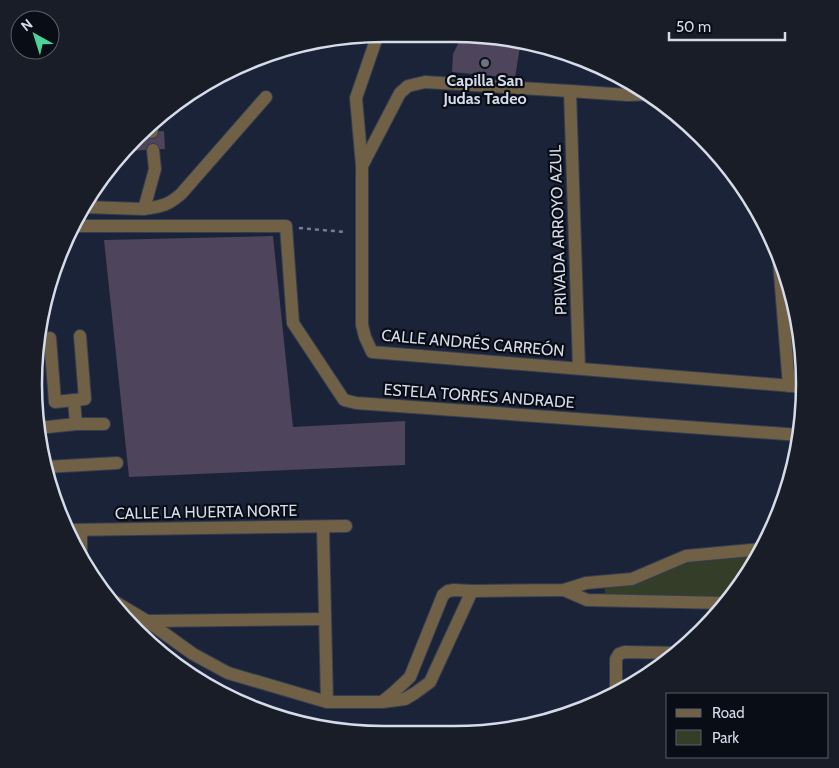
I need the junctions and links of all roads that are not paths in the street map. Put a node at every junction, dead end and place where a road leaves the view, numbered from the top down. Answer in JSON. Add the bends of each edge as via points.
{"nodes":[{"id":1,"x":375,"y":42,"type":"edge"},
{"id":2,"x":630,"y":90,"type":"edge"},
{"id":3,"x":570,"y":91,"type":"junction"},
{"id":4,"x":266,"y":97,"type":"dead end"},
{"id":5,"x":153,"y":150,"type":"dead end"},
{"id":6,"x":362,"y":166,"type":"junction"},
{"id":7,"x":92,"y":207,"type":"edge"},
{"id":8,"x":144,"y":209,"type":"junction"},
{"id":9,"x":82,"y":226,"type":"edge"},
{"id":10,"x":781,"y":282,"type":"edge"},
{"id":11,"x":80,"y":336,"type":"dead end"},
{"id":12,"x":50,"y":338,"type":"dead end"},
{"id":13,"x":579,"y":368,"type":"junction"},
{"id":14,"x":789,"y":386,"type":"junction"},
{"id":15,"x":796,"y":386,"type":"edge"},
{"id":16,"x":74,"y":400,"type":"junction"},
{"id":17,"x":76,"y":424,"type":"junction"},
{"id":18,"x":104,"y":424,"type":"dead end"},
{"id":19,"x":45,"y":427,"type":"edge"},
{"id":20,"x":793,"y":435,"type":"edge"},
{"id":21,"x":117,"y":463,"type":"dead end"},
{"id":22,"x":53,"y":467,"type":"edge"},
{"id":23,"x":346,"y":526,"type":"dead end"},
{"id":24,"x":323,"y":527,"type":"junction"},
{"id":25,"x":76,"y":530,"type":"edge"},
{"id":26,"x":81,"y":530,"type":"junction"},
{"id":27,"x":81,"y":541,"type":"edge"},
{"id":28,"x":754,"y":550,"type":"edge"},
{"id":29,"x":564,"y":590,"type":"junction"},
{"id":30,"x":472,"y":591,"type":"junction"},
{"id":31,"x":717,"y":603,"type":"edge"},
{"id":32,"x":127,"y":609,"type":"edge"},
{"id":33,"x":325,"y":619,"type":"junction"},
{"id":34,"x":147,"y":621,"type":"junction"},
{"id":35,"x":666,"y":653,"type":"edge"},
{"id":36,"x":616,"y":685,"type":"edge"},
{"id":37,"x":327,"y":702,"type":"junction"},
{"id":38,"x":382,"y":702,"type":"junction"}],
"edges":[{"from":1,"to":6,"type":"street","name":"CALLE ANDRÉS CARREÓN","via":[[356,98]]},
{"from":2,"to":3,"type":"street"},
{"from":3,"to":6,"type":"street","via":[[425,82],[408,86],[400,93]]},
{"from":3,"to":13,"type":"street","name":"PRIVADA ARROYO AZUL"},
{"from":4,"to":8,"type":"street","via":[[181,194],[171,203]]},
{"from":5,"to":8,"type":"street","via":[[155,169]]},
{"from":6,"to":13,"type":"street","name":"CALLE ANDRÉS CARREÓN","via":[[362,325],[372,352]]},
{"from":7,"to":8,"type":"street"},
{"from":9,"to":20,"type":"street","name":"ESTELA TORRES ANDRADE","via":[[286,226],[293,324],[344,400]]},
{"from":10,"to":14,"type":"street"},
{"from":11,"to":16,"type":"street","via":[[86,399]]},
{"from":12,"to":16,"type":"street","via":[[54,402]]},
{"from":13,"to":14,"type":"street","name":"CALLE ANDRÉS CARREÓN"},
{"from":14,"to":15,"type":"street","name":"CALLE ANDRÉS CARREÓN"},
{"from":16,"to":17,"type":"street"},
{"from":17,"to":18,"type":"street"},
{"from":17,"to":19,"type":"street"},
{"from":21,"to":22,"type":"street"},
{"from":23,"to":24,"type":"street","name":"CALLE LA HUERTA NORTE"},
{"from":24,"to":26,"type":"street","name":"CALLE LA HUERTA NORTE"},
{"from":24,"to":33,"type":"street"},
{"from":25,"to":26,"type":"street","name":"CALLE LA HUERTA NORTE"},
{"from":26,"to":27,"type":"street"},
{"from":28,"to":29,"type":"street","via":[[686,556],[632,579],[586,583]]},
{"from":29,"to":30,"type":"street"},
{"from":29,"to":31,"type":"street","via":[[587,600]]},
{"from":30,"to":38,"type":"street","via":[[430,682],[405,699]]},
{"from":30,"to":38,"type":"street","via":[[454,590],[443,595],[410,677]]},
{"from":32,"to":34,"type":"street"},
{"from":33,"to":34,"type":"street"},
{"from":33,"to":37,"type":"street"},
{"from":34,"to":37,"type":"street","via":[[193,654],[228,673]]},
{"from":35,"to":36,"type":"street","via":[[619,654],[616,659]]},
{"from":37,"to":38,"type":"street"}]}
